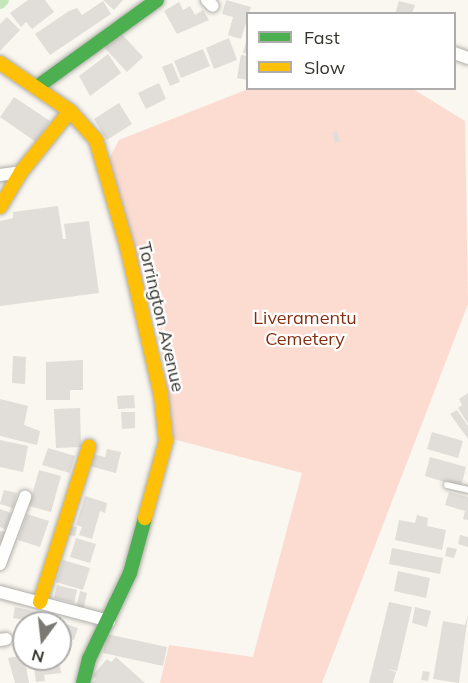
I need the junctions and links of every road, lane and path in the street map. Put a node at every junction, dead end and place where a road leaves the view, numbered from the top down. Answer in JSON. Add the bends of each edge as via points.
{"nodes":[{"id":1,"x":156,"y":0,"type":"edge"},
{"id":2,"x":0,"y":63,"type":"edge"},
{"id":3,"x":37,"y":87,"type":"junction"},
{"id":4,"x":70,"y":111,"type":"junction"},
{"id":5,"x":21,"y":172,"type":"junction"},
{"id":6,"x":0,"y":175,"type":"edge"},
{"id":7,"x":0,"y":207,"type":"edge"},
{"id":8,"x":89,"y":447,"type":"dead end"},
{"id":9,"x":447,"y":485,"type":"dead end"},
{"id":10,"x":468,"y":490,"type":"edge"},
{"id":11,"x":25,"y":497,"type":"dead end"},
{"id":12,"x":0,"y":564,"type":"edge"},
{"id":13,"x":0,"y":592,"type":"edge"},
{"id":14,"x":40,"y":602,"type":"junction"},
{"id":15,"x":109,"y":621,"type":"junction"},
{"id":16,"x":82,"y":683,"type":"edge"}],
"edges":[{"from":1,"to":3,"type":"main road"},
{"from":2,"to":3,"type":"main road","name":"Torrington Avenue"},
{"from":3,"to":4,"type":"main road","name":"Torrington Avenue"},
{"from":4,"to":5,"type":"main road"},
{"from":4,"to":15,"type":"main road","name":"Torrington Avenue","via":[[96,140],[156,373],[166,441],[130,573]]},
{"from":5,"to":6,"type":"street"},
{"from":5,"to":7,"type":"main road"},
{"from":8,"to":14,"type":"main road"},
{"from":9,"to":10,"type":"lane"},
{"from":11,"to":12,"type":"street"},
{"from":13,"to":14,"type":"street"},
{"from":14,"to":15,"type":"street"},
{"from":15,"to":16,"type":"main road","name":"Torrington Avenue","via":[[89,659]]}]}
